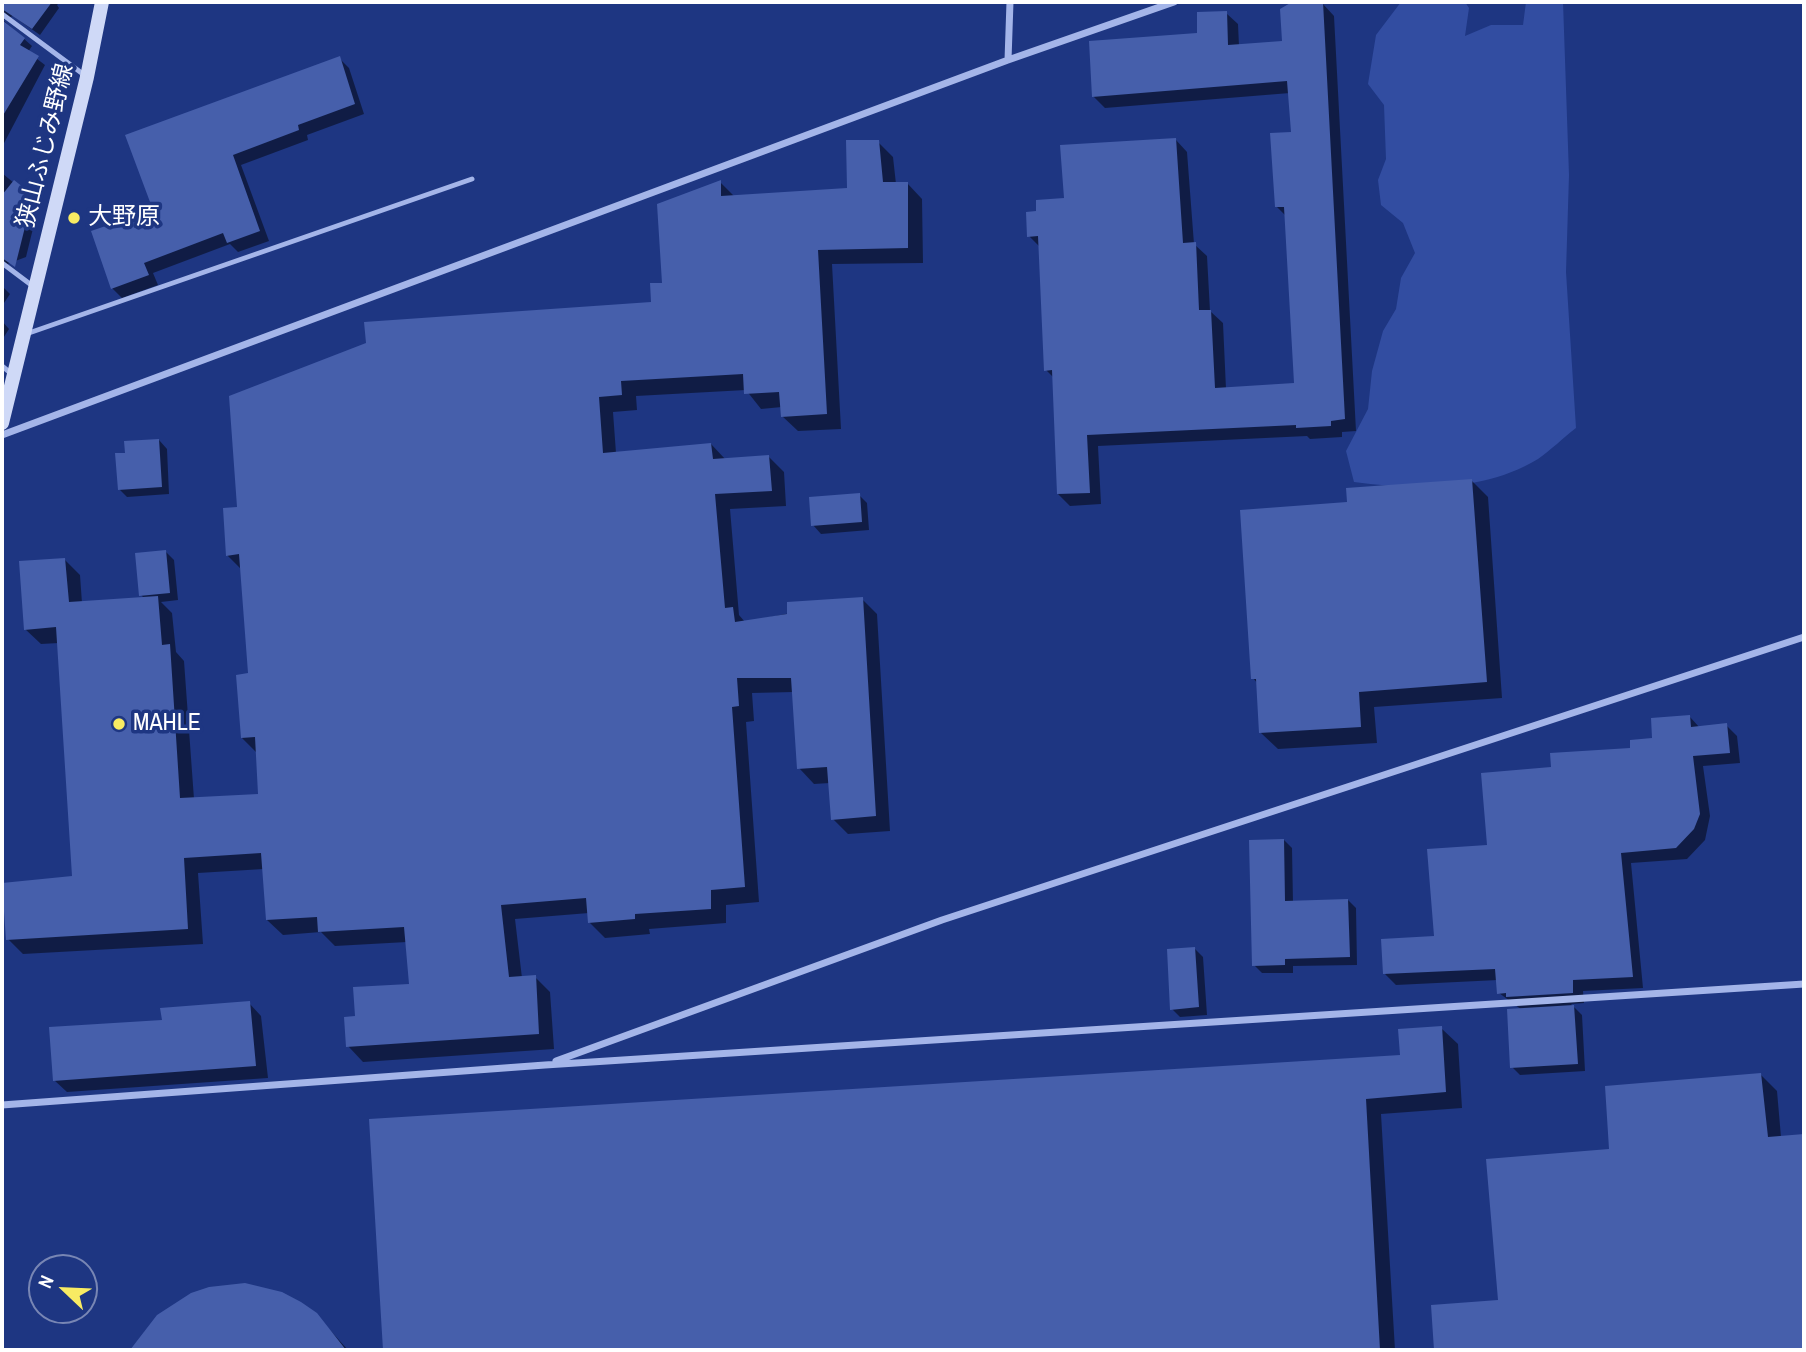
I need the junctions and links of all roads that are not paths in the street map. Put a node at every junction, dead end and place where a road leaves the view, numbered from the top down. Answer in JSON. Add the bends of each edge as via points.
{"nodes":[{"id":1,"x":102,"y":2,"type":"edge"},
{"id":2,"x":1010,"y":2,"type":"edge"},
{"id":3,"x":1174,"y":2,"type":"edge"},
{"id":4,"x":2,"y":14,"type":"edge"},
{"id":5,"x":1008,"y":60,"type":"junction"},
{"id":6,"x":87,"y":77,"type":"junction"},
{"id":7,"x":472,"y":179,"type":"dead end"},
{"id":8,"x":2,"y":262,"type":"edge"},
{"id":9,"x":34,"y":286,"type":"junction"},
{"id":10,"x":23,"y":335,"type":"junction"},
{"id":11,"x":7,"y":371,"type":"edge"},
{"id":12,"x":2,"y":424,"type":"edge"},
{"id":13,"x":2,"y":435,"type":"edge"},
{"id":14,"x":1804,"y":637,"type":"edge"},
{"id":15,"x":1804,"y":984,"type":"edge"},
{"id":16,"x":545,"y":1065,"type":"junction"},
{"id":17,"x":2,"y":1105,"type":"edge"}],
"edges":[{"from":1,"to":6,"type":"main road","name":"狭山ふじみ野線"},
{"from":2,"to":5,"type":"street"},
{"from":3,"to":5,"type":"street"},
{"from":4,"to":6,"type":"lane"},
{"from":5,"to":13,"type":"street"},
{"from":6,"to":9,"type":"main road","name":"狭山ふじみ野線"},
{"from":7,"to":10,"type":"lane"},
{"from":8,"to":9,"type":"lane"},
{"from":9,"to":10,"type":"main road","name":"狭山ふじみ野線"},
{"from":10,"to":11,"type":"main road","name":"狭山ふじみ野線"},
{"from":11,"to":12,"type":"main road","name":"狭山ふじみ野線"},
{"from":14,"to":16,"type":"street","via":[[942,920]]},
{"from":15,"to":16,"type":"street"},
{"from":16,"to":17,"type":"street"}]}
